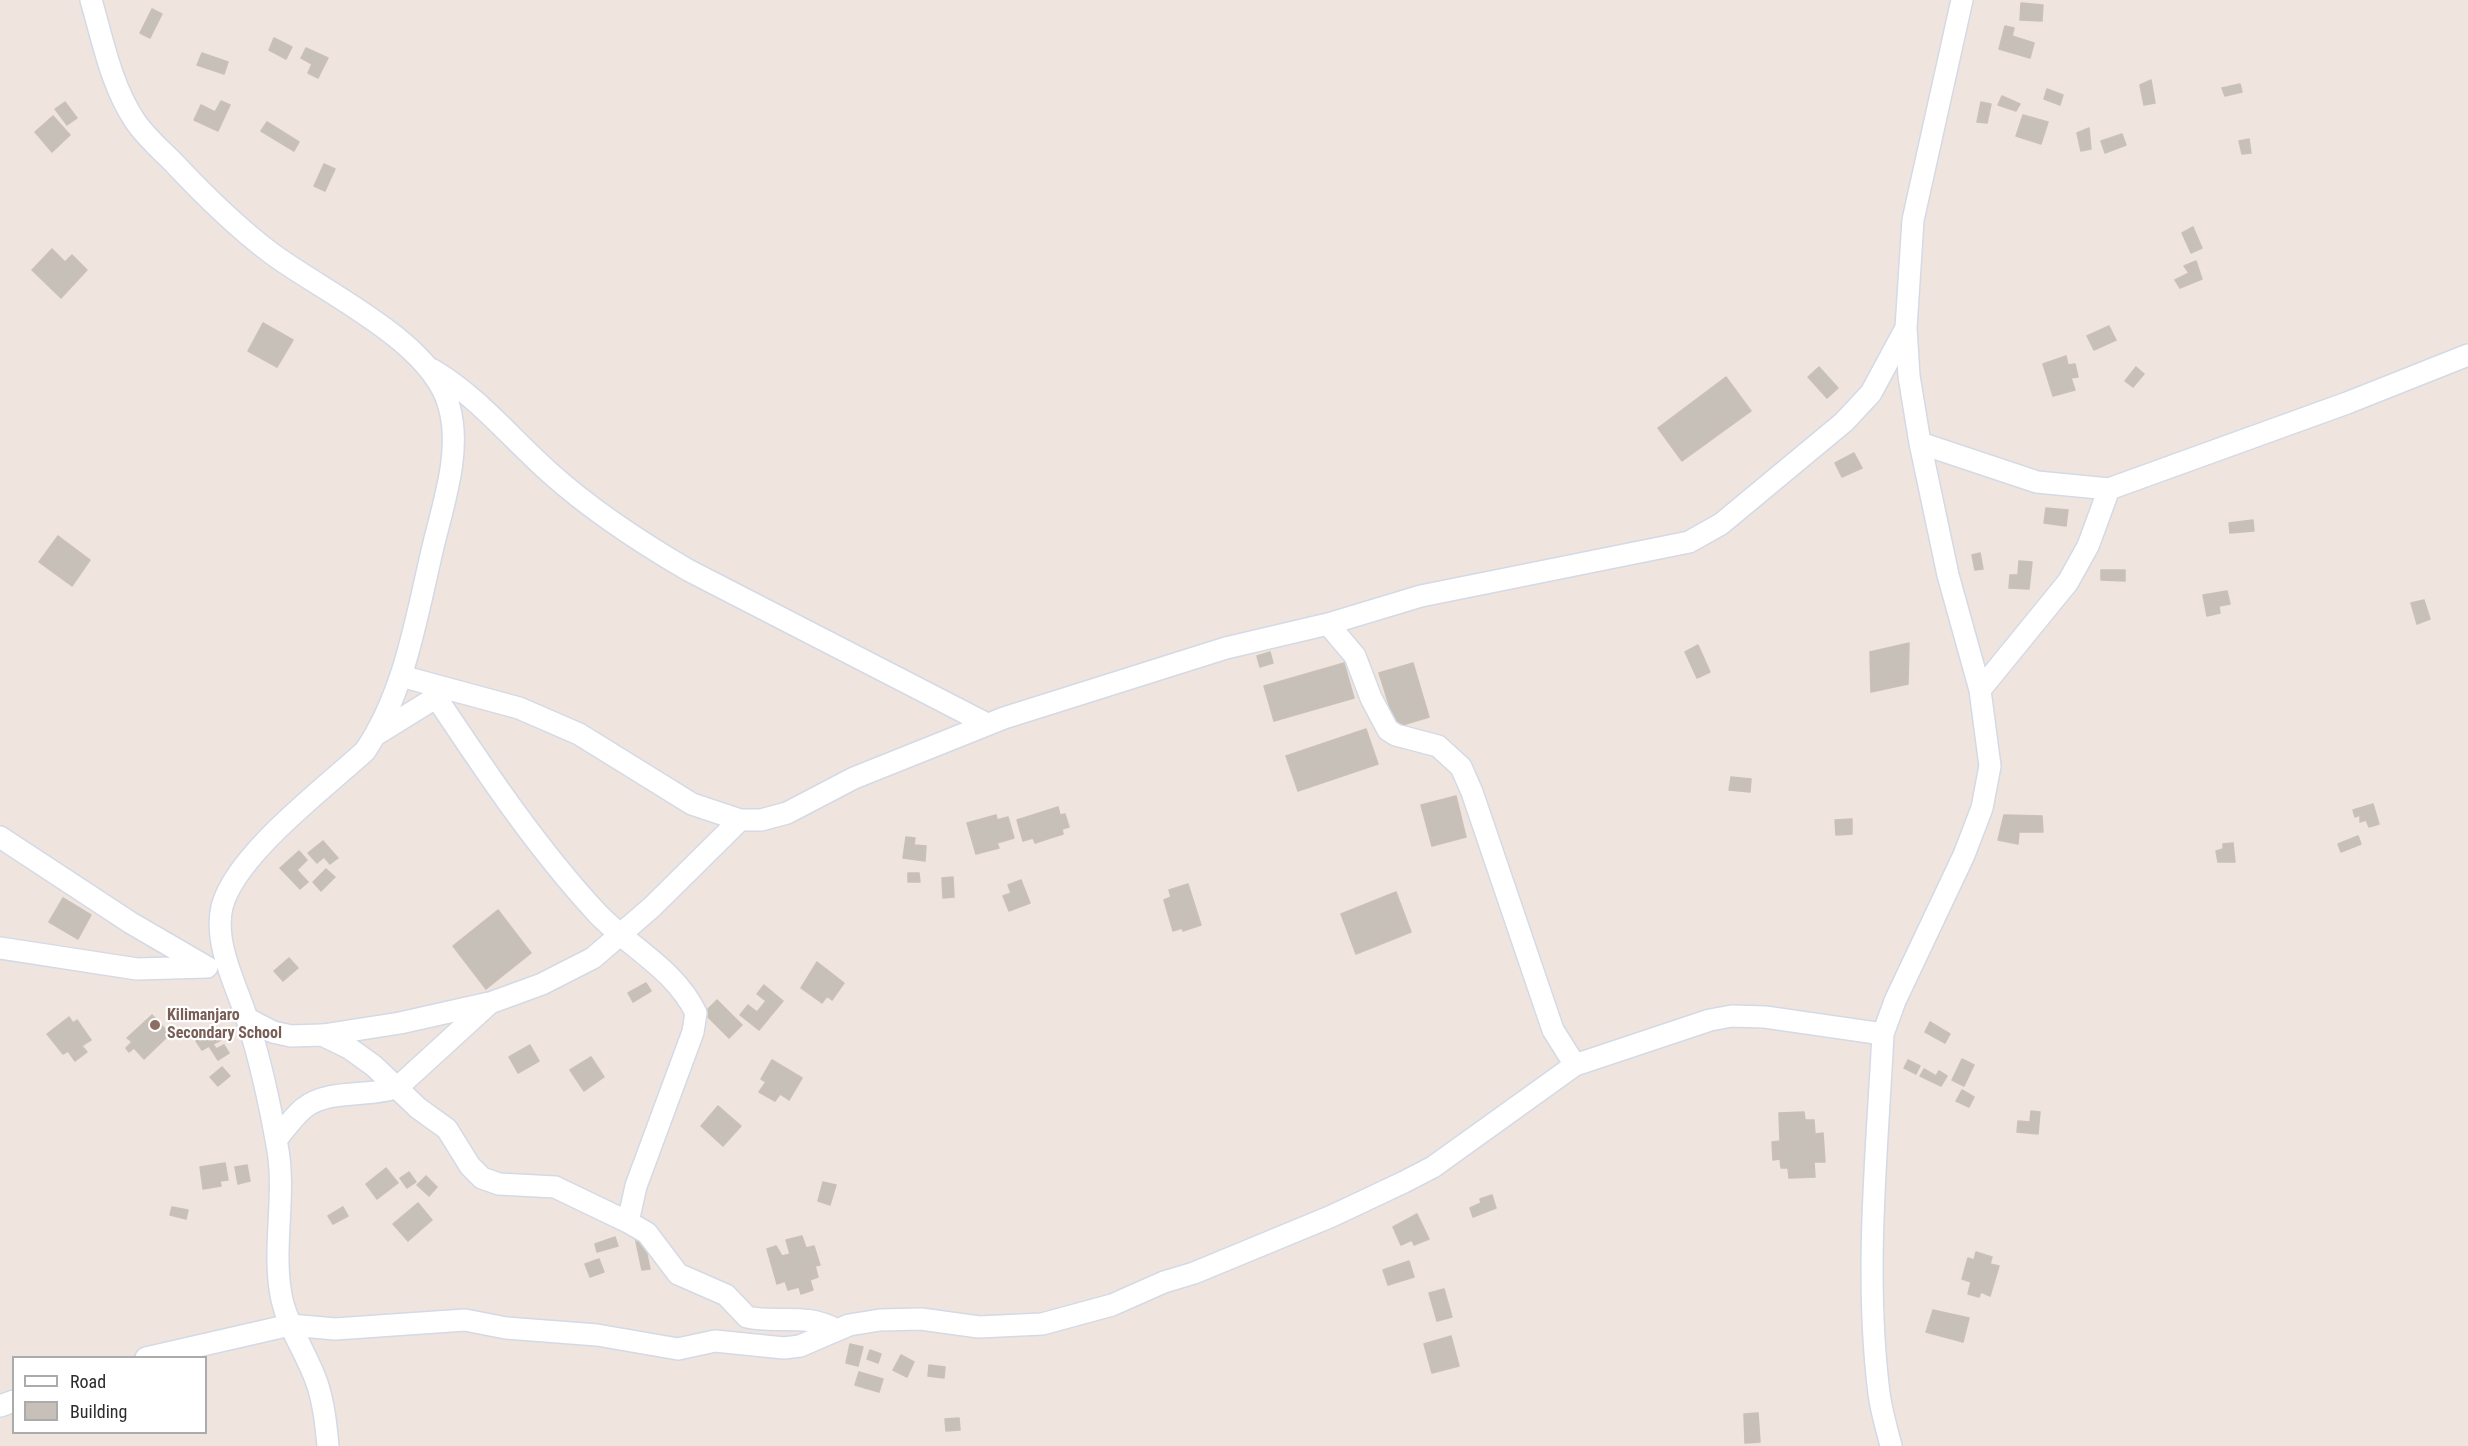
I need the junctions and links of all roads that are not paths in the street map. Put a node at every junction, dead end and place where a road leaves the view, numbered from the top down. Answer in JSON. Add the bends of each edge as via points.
{"nodes":[{"id":1,"x":91,"y":0,"type":"edge"},
{"id":2,"x":1962,"y":0,"type":"edge"},
{"id":3,"x":1906,"y":328,"type":"junction"},
{"id":4,"x":2468,"y":356,"type":"edge"},
{"id":5,"x":432,"y":369,"type":"junction"},
{"id":6,"x":1920,"y":443,"type":"junction"},
{"id":7,"x":2109,"y":489,"type":"junction"},
{"id":8,"x":1328,"y":624,"type":"junction"},
{"id":9,"x":401,"y":676,"type":"junction"},
{"id":10,"x":1980,"y":690,"type":"junction"},
{"id":11,"x":444,"y":693,"type":"junction"},
{"id":12,"x":987,"y":724,"type":"junction"},
{"id":13,"x":377,"y":734,"type":"junction"},
{"id":14,"x":740,"y":820,"type":"junction"},
{"id":15,"x":0,"y":837,"type":"edge"},
{"id":16,"x":620,"y":936,"type":"junction"},
{"id":17,"x":0,"y":948,"type":"edge"},
{"id":18,"x":205,"y":966,"type":"junction"},
{"id":19,"x":231,"y":981,"type":"junction"},
{"id":20,"x":490,"y":1003,"type":"junction"},
{"id":21,"x":246,"y":1018,"type":"junction"},
{"id":22,"x":1883,"y":1034,"type":"junction"},
{"id":23,"x":322,"y":1035,"type":"junction"},
{"id":24,"x":1575,"y":1065,"type":"junction"},
{"id":25,"x":398,"y":1087,"type":"junction"},
{"id":26,"x":276,"y":1140,"type":"junction"},
{"id":27,"x":628,"y":1222,"type":"junction"},
{"id":28,"x":290,"y":1325,"type":"junction"},
{"id":29,"x":837,"y":1330,"type":"junction"},
{"id":30,"x":155,"y":1356,"type":"edge"},
{"id":31,"x":328,"y":1446,"type":"edge"},
{"id":32,"x":1891,"y":1446,"type":"edge"}],
"edges":[{"from":1,"to":5,"type":"street","via":[[114,82],[135,121],[152,140],[253,238],[404,343]]},
{"from":2,"to":3,"type":"street","via":[[1913,220]]},
{"from":3,"to":6,"type":"street"},
{"from":3,"to":8,"type":"street","via":[[1871,393],[1845,422],[1706,534],[1689,542],[1421,596]]},
{"from":4,"to":7,"type":"street"},
{"from":5,"to":9,"type":"street","via":[[449,406],[453,452]]},
{"from":5,"to":12,"type":"street","via":[[466,392],[563,484],[642,544]]},
{"from":6,"to":7,"type":"street","via":[[2037,482]]},
{"from":6,"to":10,"type":"street","via":[[1948,575]]},
{"from":7,"to":10,"type":"street","via":[[2088,546],[2068,582]]},
{"from":8,"to":12,"type":"street","via":[[1226,648]]},
{"from":8,"to":24,"type":"street","via":[[1354,656],[1388,729],[1396,735],[1438,746],[1461,767],[1552,1030]]},
{"from":9,"to":11,"type":"street"},
{"from":9,"to":13,"type":"street"},
{"from":10,"to":22,"type":"street","via":[[1990,765],[1982,808]]},
{"from":11,"to":13,"type":"street"},
{"from":11,"to":14,"type":"street","via":[[519,708],[561,726],[597,744],[679,797],[712,813]]},
{"from":11,"to":16,"type":"street","via":[[523,825]]},
{"from":12,"to":14,"type":"street","via":[[854,778],[787,813],[761,820]]},
{"from":13,"to":19,"type":"street","via":[[365,752],[250,856],[234,878],[222,908],[221,924]]},
{"from":14,"to":16,"type":"street"},
{"from":15,"to":18,"type":"street","via":[[131,923]]},
{"from":16,"to":20,"type":"street","via":[[573,970]]},
{"from":16,"to":27,"type":"street","via":[[670,975],[696,1013],[693,1032],[636,1186]]},
{"from":17,"to":18,"type":"street","via":[[137,969]]},
{"from":18,"to":19,"type":"street"},
{"from":19,"to":21,"type":"street"},
{"from":20,"to":23,"type":"street"},
{"from":20,"to":25,"type":"street"},
{"from":21,"to":23,"type":"street","via":[[283,1034]]},
{"from":21,"to":26,"type":"street"},
{"from":22,"to":24,"type":"street","via":[[1732,1016]]},
{"from":22,"to":32,"type":"street","via":[[1873,1320],[1879,1393]]},
{"from":23,"to":25,"type":"street","via":[[360,1055]]},
{"from":24,"to":29,"type":"street","via":[[1433,1167],[1332,1216],[1112,1305],[1027,1326],[979,1327],[907,1319],[863,1321]]},
{"from":25,"to":26,"type":"street","via":[[320,1100],[305,1107]]},
{"from":25,"to":27,"type":"street","via":[[447,1129],[482,1178],[499,1184],[555,1187]]},
{"from":26,"to":28,"type":"street","via":[[280,1170],[279,1276]]},
{"from":27,"to":29,"type":"street","via":[[647,1233],[678,1274],[726,1295],[747,1317],[804,1318]]},
{"from":28,"to":29,"type":"street","via":[[335,1329],[465,1320],[678,1349],[715,1341],[784,1348],[800,1346]]},
{"from":28,"to":30,"type":"street"},
{"from":28,"to":31,"type":"street","via":[[317,1382]]}]}
